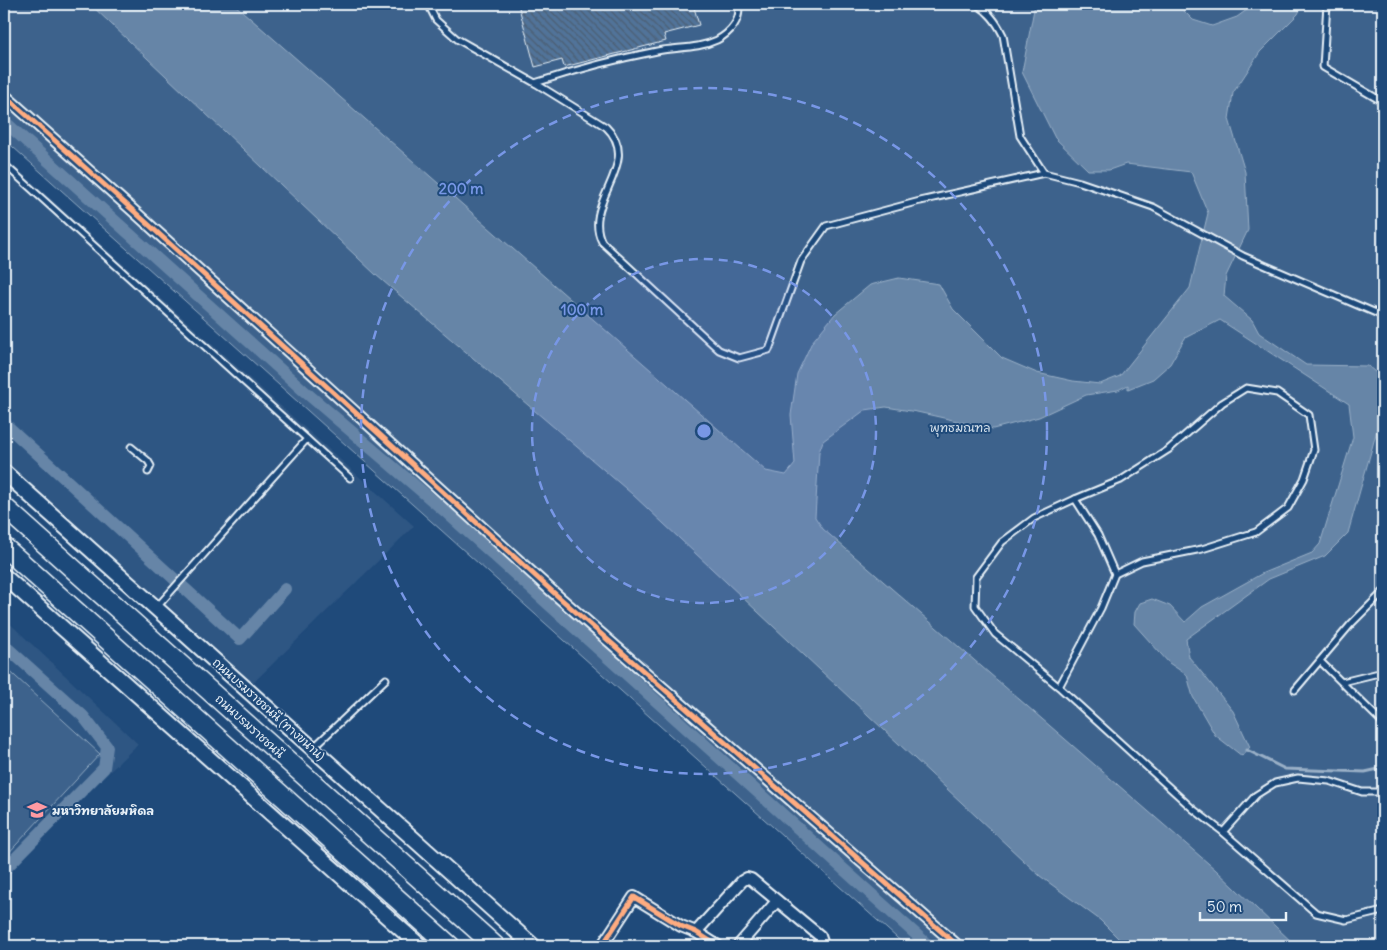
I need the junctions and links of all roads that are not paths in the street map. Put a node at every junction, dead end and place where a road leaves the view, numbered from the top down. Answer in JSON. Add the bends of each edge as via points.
{"nodes":[{"id":1,"x":428,"y":4,"type":"edge"},
{"id":2,"x":738,"y":4,"type":"edge"},
{"id":3,"x":976,"y":4,"type":"edge"},
{"id":4,"x":1327,"y":4,"type":"edge"},
{"id":5,"x":535,"y":83,"type":"junction"},
{"id":6,"x":4,"y":95,"type":"edge"},
{"id":7,"x":1383,"y":102,"type":"edge"},
{"id":8,"x":4,"y":164,"type":"edge"},
{"id":9,"x":1044,"y":173,"type":"junction"},
{"id":10,"x":1383,"y":316,"type":"edge"},
{"id":11,"x":307,"y":439,"type":"junction"},
{"id":12,"x":131,"y":447,"type":"dead end"},
{"id":13,"x":4,"y":472,"type":"edge"},
{"id":14,"x":148,"y":472,"type":"dead end"},
{"id":15,"x":350,"y":478,"type":"dead end"},
{"id":16,"x":1075,"y":499,"type":"junction"},
{"id":17,"x":4,"y":507,"type":"edge"},
{"id":18,"x":4,"y":547,"type":"edge"},
{"id":19,"x":1115,"y":574,"type":"junction"},
{"id":20,"x":4,"y":576,"type":"edge"},
{"id":21,"x":1383,"y":592,"type":"edge"},
{"id":22,"x":156,"y":608,"type":"junction"},
{"id":23,"x":1320,"y":660,"type":"junction"},
{"id":24,"x":1383,"y":672,"type":"edge"},
{"id":25,"x":386,"y":679,"type":"dead end"},
{"id":26,"x":1342,"y":682,"type":"junction"},
{"id":27,"x":1059,"y":687,"type":"junction"},
{"id":28,"x":1295,"y":690,"type":"dead end"},
{"id":29,"x":1383,"y":723,"type":"edge"},
{"id":30,"x":312,"y":748,"type":"junction"},
{"id":31,"x":1383,"y":792,"type":"edge"},
{"id":32,"x":1223,"y":832,"type":"junction"},
{"id":33,"x":777,"y":901,"type":"junction"},
{"id":34,"x":1383,"y":911,"type":"edge"},
{"id":35,"x":696,"y":932,"type":"junction"},
{"id":36,"x":419,"y":946,"type":"edge"},
{"id":37,"x":450,"y":946,"type":"edge"},
{"id":38,"x":495,"y":946,"type":"edge"},
{"id":39,"x":533,"y":946,"type":"edge"},
{"id":40,"x":602,"y":946,"type":"edge"},
{"id":41,"x":718,"y":946,"type":"edge"},
{"id":42,"x":738,"y":946,"type":"edge"},
{"id":43,"x":822,"y":946,"type":"edge"},
{"id":44,"x":958,"y":946,"type":"edge"}],
"edges":[{"from":1,"to":5,"type":"lane","via":[[436,20],[457,39]]},
{"from":2,"to":5,"type":"lane","via":[[740,15],[737,21],[715,41],[682,49],[658,50]]},
{"from":3,"to":9,"type":"lane","via":[[988,12],[1003,34],[1020,136]]},
{"from":4,"to":7,"type":"lane","via":[[1323,67]]},
{"from":5,"to":9,"type":"lane","via":[[606,126],[618,143],[618,165],[608,186],[597,225],[602,242],[719,350],[739,358],[768,350],[801,261],[826,226]]},
{"from":6,"to":44,"type":"street","via":[[553,592]]},
{"from":8,"to":11,"type":"lane"},
{"from":9,"to":10,"type":"lane","via":[[1153,207],[1243,256]]},
{"from":11,"to":15,"type":"lane"},
{"from":11,"to":22,"type":"lane"},
{"from":12,"to":14,"type":"lane","via":[[151,466]]},
{"from":13,"to":22,"type":"main road","name":"ถนนบรมราชชนนี (ทางขนาน)"},
{"from":16,"to":19,"type":"lane","via":[[1098,535]]},
{"from":16,"to":19,"type":"lane","via":[[1121,480],[1168,450],[1222,403],[1246,388],[1276,393],[1309,415],[1314,450],[1288,508],[1256,532],[1202,549],[1142,561]]},
{"from":16,"to":27,"type":"lane","via":[[1034,518],[1002,542],[976,578],[975,606],[995,634]]},
{"from":17,"to":38,"type":"highway","name":"ถนนบรมราชชนนี"},
{"from":18,"to":37,"type":"highway"},
{"from":19,"to":27,"type":"lane","via":[[1102,608]]},
{"from":20,"to":36,"type":"main road"},
{"from":21,"to":23,"type":"lane"},
{"from":22,"to":30,"type":"main road","name":"ถนนบรมราชชนนี (ทางขนาน)"},
{"from":23,"to":26,"type":"lane"},
{"from":23,"to":28,"type":"lane"},
{"from":24,"to":26,"type":"lane"},
{"from":25,"to":30,"type":"lane"},
{"from":26,"to":29,"type":"lane"},
{"from":27,"to":32,"type":"lane","via":[[1192,809]]},
{"from":30,"to":39,"type":"main road","name":"ถนนบรมราชชนนี (ทางขนาน)"},
{"from":31,"to":32,"type":"lane","via":[[1362,792],[1329,781],[1298,778],[1275,783],[1256,795]]},
{"from":32,"to":34,"type":"lane","via":[[1316,913],[1346,920]]},
{"from":33,"to":35,"type":"street","via":[[747,878]]},
{"from":33,"to":42,"type":"street"},
{"from":33,"to":43,"type":"street","via":[[820,936]]},
{"from":35,"to":40,"type":"street","via":[[634,897]]},
{"from":35,"to":41,"type":"street"}]}
